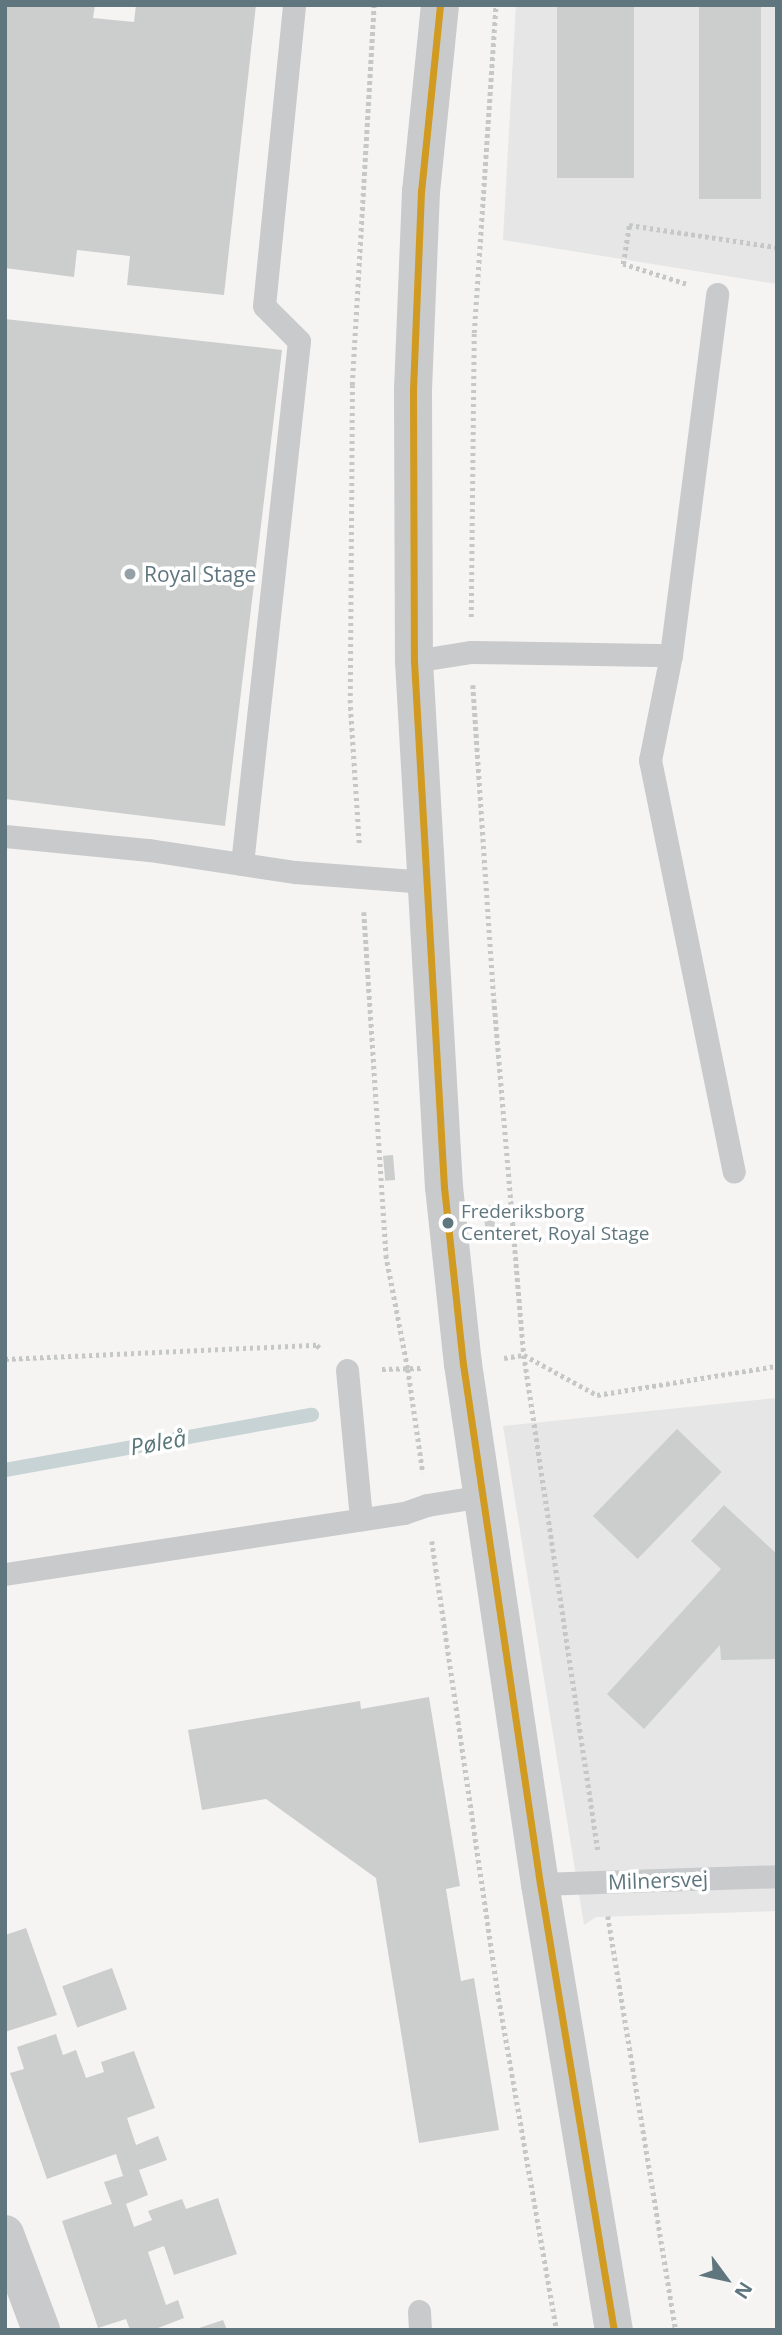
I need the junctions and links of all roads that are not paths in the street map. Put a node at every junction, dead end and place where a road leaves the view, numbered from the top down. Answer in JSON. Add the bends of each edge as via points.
{"nodes":[{"id":1,"x":294,"y":5,"type":"edge"},
{"id":2,"x":440,"y":5,"type":"edge"},
{"id":3,"x":717,"y":294,"type":"road end"},
{"id":4,"x":671,"y":655,"type":"junction"},
{"id":5,"x":414,"y":661,"type":"junction"},
{"id":6,"x":5,"y":836,"type":"edge"},
{"id":7,"x":242,"y":864,"type":"junction"},
{"id":8,"x":425,"y":882,"type":"junction"},
{"id":9,"x":734,"y":1172,"type":"dead end"},
{"id":10,"x":347,"y":1370,"type":"road end"},
{"id":11,"x":483,"y":1496,"type":"junction"},
{"id":12,"x":360,"y":1519,"type":"junction"},
{"id":13,"x":5,"y":1574,"type":"edge"},
{"id":14,"x":777,"y":1876,"type":"edge"},
{"id":15,"x":540,"y":1884,"type":"junction"},
{"id":16,"x":5,"y":2234,"type":"edge"},
{"id":17,"x":41,"y":2330,"type":"edge"},
{"id":18,"x":614,"y":2330,"type":"edge"}],
"edges":[{"from":1,"to":7,"type":"lane","via":[[264,306],[299,341]]},
{"from":2,"to":5,"type":"street","via":[[421,191],[413,332]]},
{"from":3,"to":4,"type":"lane"},
{"from":4,"to":5,"type":"lane","via":[[471,652]]},
{"from":4,"to":9,"type":"lane","via":[[650,760]]},
{"from":5,"to":8,"type":"street"},
{"from":6,"to":7,"type":"lane"},
{"from":7,"to":8,"type":"lane","via":[[295,873]]},
{"from":8,"to":11,"type":"street","via":[[444,1188],[456,1311]]},
{"from":10,"to":12,"type":"lane"},
{"from":11,"to":12,"type":"lane"},
{"from":11,"to":15,"type":"street"},
{"from":12,"to":13,"type":"lane"},
{"from":14,"to":15,"type":"lane","name":"Milnersvej"},
{"from":15,"to":18,"type":"street"},
{"from":16,"to":17,"type":"street"}]}
